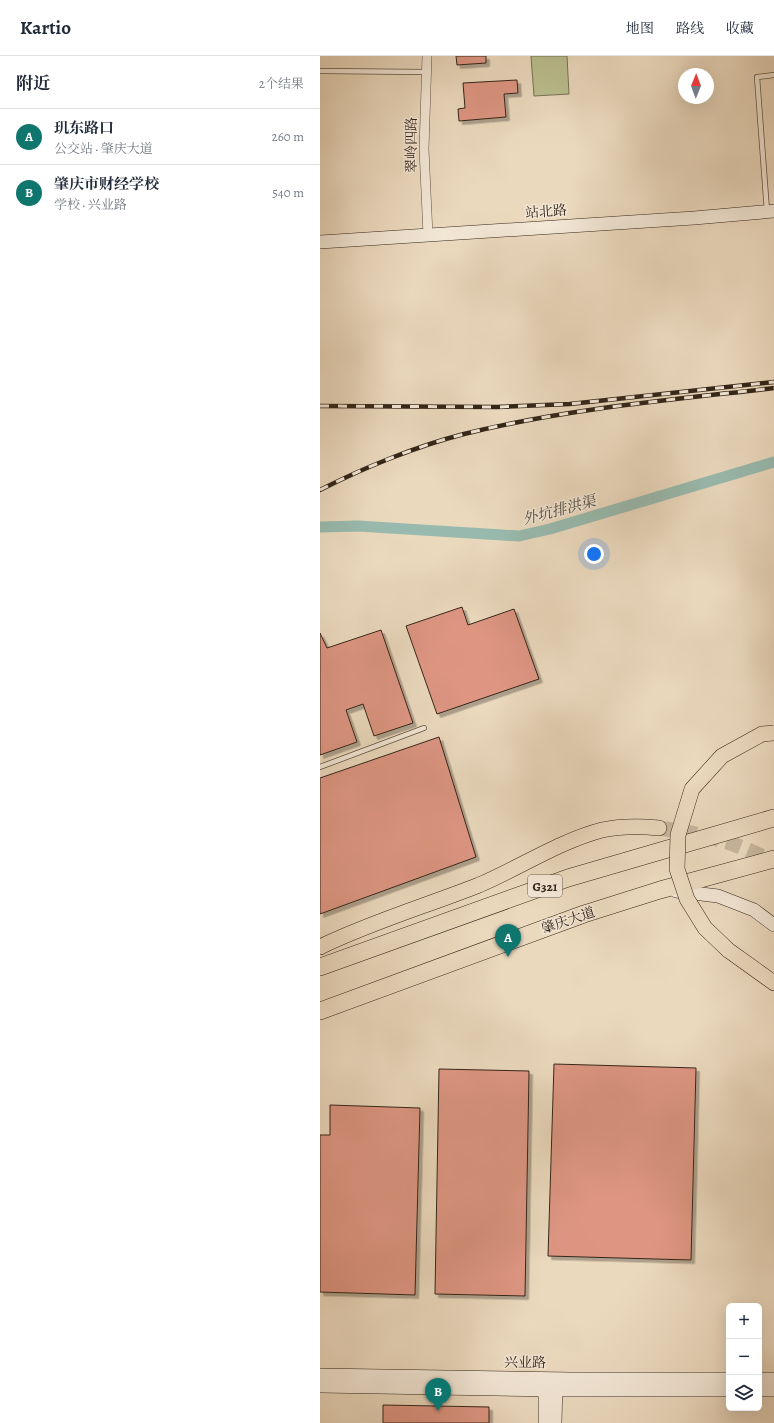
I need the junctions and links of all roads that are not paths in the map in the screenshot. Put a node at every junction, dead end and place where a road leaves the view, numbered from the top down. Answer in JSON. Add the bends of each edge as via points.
{"nodes":[{"id":1,"x":427,"y":56,"type":"edge"},
{"id":2,"x":320,"y":71,"type":"edge"},
{"id":3,"x":426,"y":72,"type":"junction"},
{"id":4,"x":774,"y":75,"type":"edge"},
{"id":5,"x":770,"y":211,"type":"edge"},
{"id":6,"x":428,"y":235,"type":"junction"},
{"id":7,"x":320,"y":242,"type":"edge"},
{"id":8,"x":424,"y":728,"type":"dead end"},
{"id":9,"x":774,"y":733,"type":"edge"},
{"id":10,"x":320,"y":767,"type":"edge"},
{"id":11,"x":774,"y":818,"type":"edge"},
{"id":12,"x":659,"y":828,"type":"tunnel mouth"},
{"id":13,"x":774,"y":859,"type":"edge"},
{"id":14,"x":660,"y":890,"type":"junction"},
{"id":15,"x":774,"y":925,"type":"edge"},
{"id":16,"x":320,"y":947,"type":"edge"},
{"id":17,"x":728,"y":950,"type":"junction"},
{"id":18,"x":320,"y":967,"type":"edge"},
{"id":19,"x":774,"y":968,"type":"edge"},
{"id":20,"x":774,"y":983,"type":"edge"},
{"id":21,"x":320,"y":1011,"type":"edge"},
{"id":22,"x":320,"y":1374,"type":"edge"},
{"id":23,"x":726,"y":1379,"type":"edge"},
{"id":24,"x":762,"y":1379,"type":"edge"},
{"id":25,"x":774,"y":1379,"type":"edge"},
{"id":26,"x":550,"y":1384,"type":"junction"},
{"id":27,"x":320,"y":1386,"type":"edge"},
{"id":28,"x":726,"y":1390,"type":"edge"},
{"id":29,"x":762,"y":1390,"type":"edge"},
{"id":30,"x":774,"y":1390,"type":"edge"},
{"id":31,"x":544,"y":1423,"type":"edge"},
{"id":32,"x":556,"y":1423,"type":"edge"}],
"edges":[{"from":1,"to":3,"type":"street","name":"翠岭四路"},
{"from":2,"to":3,"type":"lane"},
{"from":3,"to":6,"type":"street","name":"翠岭四路","via":[[424,149]]},
{"from":4,"to":5,"type":"lane","via":[[757,77]]},
{"from":5,"to":6,"type":"street","name":"站北路"},
{"from":6,"to":7,"type":"street","name":"站北路"},
{"from":8,"to":10,"type":"lane"},
{"from":9,"to":17,"type":"main road","bridge":true,"via":[[762,734],[722,756],[692,788],[678,835],[677,869],[687,899],[705,928]]},
{"from":11,"to":18,"type":"highway","number":"G321","via":[[568,878]]},
{"from":12,"to":16,"type":"main road","via":[[635,826],[602,830],[480,884],[348,933]]},
{"from":13,"to":14,"type":"highway","name":"肇庆大道"},
{"from":14,"to":15,"type":"street","via":[[718,896],[754,910]]},
{"from":14,"to":21,"type":"highway","name":"肇庆大道","via":[[584,914]]},
{"from":17,"to":19,"type":"main road"},
{"from":17,"to":20,"type":"main road"},
{"from":22,"to":26,"type":"street","name":"兴业路"},
{"from":23,"to":26,"type":"street","name":"兴业路"},
{"from":24,"to":25,"type":"street"},
{"from":26,"to":27,"type":"street","name":"兴业路"},
{"from":26,"to":28,"type":"street","name":"兴业路"},
{"from":26,"to":31,"type":"street"},
{"from":26,"to":32,"type":"street"},
{"from":29,"to":30,"type":"street"}]}
